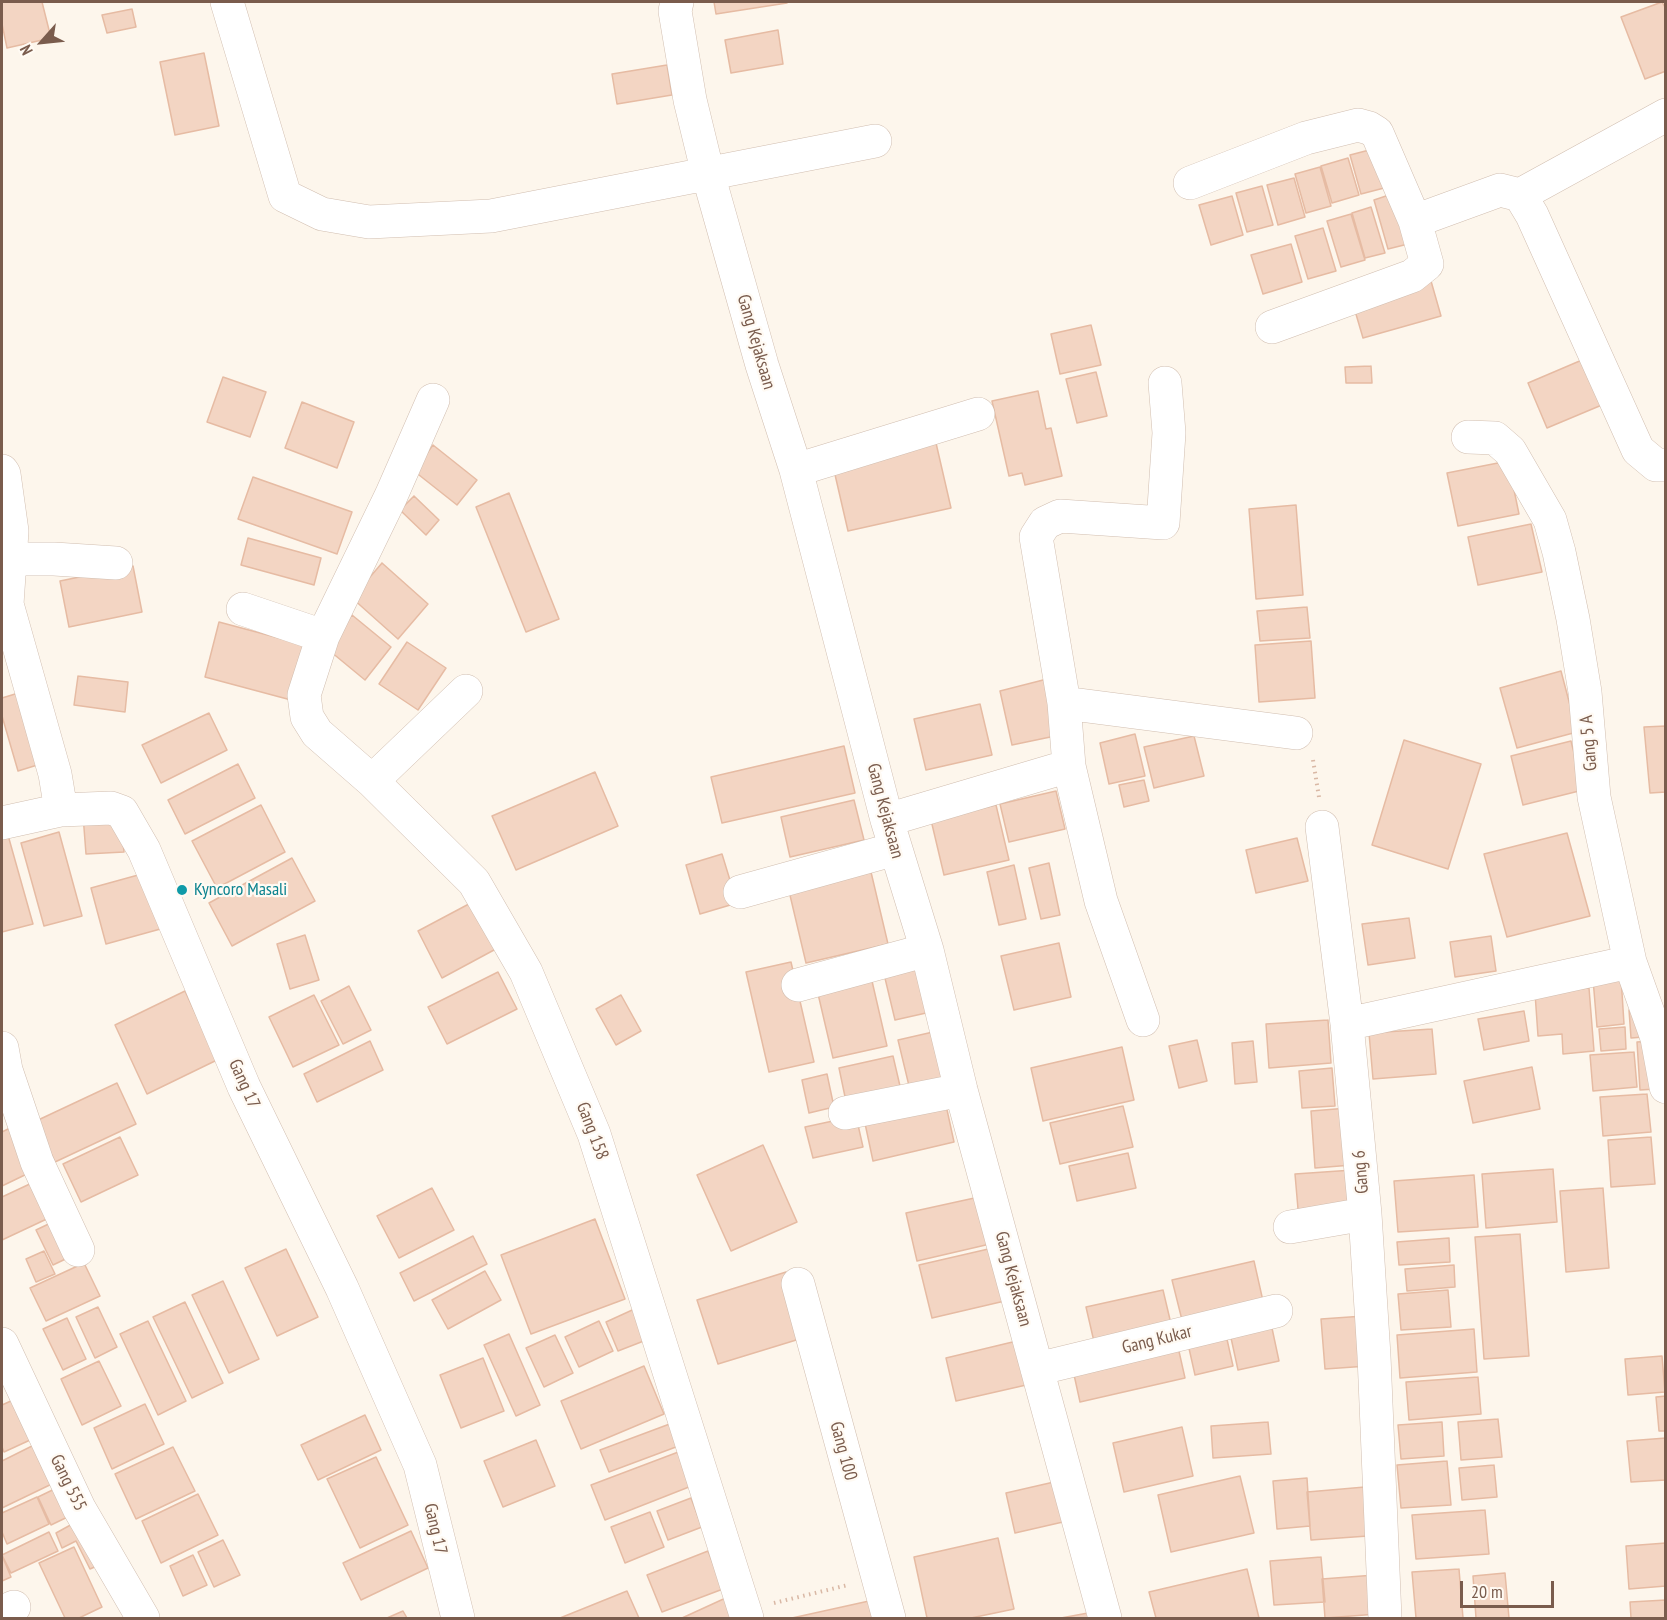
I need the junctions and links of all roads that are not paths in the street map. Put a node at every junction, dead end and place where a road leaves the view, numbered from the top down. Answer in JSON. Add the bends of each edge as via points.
{"nodes":[{"id":1,"x":227,"y":2,"type":"edge"},
{"id":2,"x":677,"y":2,"type":"edge"},
{"id":3,"x":1665,"y":115,"type":"edge"},
{"id":4,"x":875,"y":141,"type":"dead end"},
{"id":5,"x":708,"y":174,"type":"junction"},
{"id":6,"x":1190,"y":183,"type":"dead end"},
{"id":7,"x":1520,"y":195,"type":"junction"},
{"id":8,"x":1415,"y":221,"type":"junction"},
{"id":9,"x":1272,"y":327,"type":"dead end"},
{"id":10,"x":1165,"y":383,"type":"dead end"},
{"id":11,"x":433,"y":400,"type":"dead end"},
{"id":12,"x":978,"y":414,"type":"dead end"},
{"id":13,"x":1468,"y":437,"type":"dead end"},
{"id":14,"x":1665,"y":465,"type":"edge"},
{"id":15,"x":796,"y":470,"type":"junction"},
{"id":16,"x":2,"y":471,"type":"edge"},
{"id":17,"x":9,"y":559,"type":"junction"},
{"id":18,"x":116,"y":563,"type":"dead end"},
{"id":19,"x":4,"y":604,"type":"edge"},
{"id":20,"x":243,"y":609,"type":"dead end"},
{"id":21,"x":324,"y":636,"type":"junction"},
{"id":22,"x":466,"y":691,"type":"dead end"},
{"id":23,"x":1064,"y":703,"type":"junction"},
{"id":24,"x":1296,"y":732,"type":"road end"},
{"id":25,"x":1069,"y":766,"type":"junction"},
{"id":26,"x":372,"y":781,"type":"junction"},
{"id":27,"x":61,"y":810,"type":"junction"},
{"id":28,"x":2,"y":823,"type":"edge"},
{"id":29,"x":1322,"y":827,"type":"road end"},
{"id":30,"x":891,"y":834,"type":"junction"},
{"id":31,"x":741,"y":892,"type":"dead end"},
{"id":32,"x":927,"y":950,"type":"junction"},
{"id":33,"x":1630,"y":962,"type":"junction"},
{"id":34,"x":798,"y":985,"type":"dead end"},
{"id":35,"x":1143,"y":1020,"type":"dead end"},
{"id":36,"x":1347,"y":1024,"type":"junction"},
{"id":37,"x":2,"y":1048,"type":"edge"},
{"id":38,"x":1665,"y":1087,"type":"edge"},
{"id":39,"x":961,"y":1090,"type":"junction"},
{"id":40,"x":845,"y":1113,"type":"dead end"},
{"id":41,"x":1365,"y":1214,"type":"junction"},
{"id":42,"x":1290,"y":1227,"type":"dead end"},
{"id":43,"x":78,"y":1250,"type":"dead end"},
{"id":44,"x":798,"y":1284,"type":"dead end"},
{"id":45,"x":1276,"y":1311,"type":"dead end"},
{"id":46,"x":2,"y":1344,"type":"edge"},
{"id":47,"x":1037,"y":1369,"type":"junction"},
{"id":48,"x":746,"y":1614,"type":"edge"},
{"id":49,"x":143,"y":1618,"type":"edge"},
{"id":50,"x":458,"y":1618,"type":"edge"},
{"id":51,"x":889,"y":1618,"type":"edge"},
{"id":52,"x":1105,"y":1618,"type":"edge"},
{"id":53,"x":1385,"y":1618,"type":"edge"}],
"edges":[{"from":1,"to":5,"type":"street","via":[[285,196],[322,214],[369,222],[491,216]]},
{"from":2,"to":5,"type":"street","name":"Gang Kejaksaan","via":[[675,11],[690,100]]},
{"from":3,"to":7,"type":"street"},
{"from":4,"to":5,"type":"street"},
{"from":5,"to":15,"type":"street","name":"Gang Kejaksaan"},
{"from":6,"to":8,"type":"street","via":[[1306,138],[1358,125],[1377,133]]},
{"from":7,"to":8,"type":"street","via":[[1500,190]]},
{"from":7,"to":14,"type":"street","via":[[1638,450],[1656,465]]},
{"from":8,"to":9,"type":"street","via":[[1427,264],[1412,276]]},
{"from":10,"to":23,"type":"street","via":[[1169,433],[1163,524],[1060,516],[1045,523],[1036,537]]},
{"from":11,"to":21,"type":"street"},
{"from":12,"to":15,"type":"street"},
{"from":13,"to":33,"type":"street","name":"Gang 5 A","via":[[1495,438],[1510,451],[1550,520],[1583,682],[1594,797]]},
{"from":15,"to":30,"type":"street","name":"Gang Kejaksaan"},
{"from":16,"to":17,"type":"street","via":[[12,531]]},
{"from":17,"to":18,"type":"street"},
{"from":17,"to":19,"type":"street"},
{"from":19,"to":27,"type":"street","via":[[56,774]]},
{"from":20,"to":21,"type":"street"},
{"from":21,"to":26,"type":"street","name":"Gang 158","via":[[304,695],[307,717],[317,733]]},
{"from":22,"to":26,"type":"street"},
{"from":23,"to":24,"type":"street"},
{"from":23,"to":25,"type":"street"},
{"from":25,"to":30,"type":"street"},
{"from":25,"to":35,"type":"street","via":[[1101,901]]},
{"from":26,"to":48,"type":"street","name":"Gang 158","via":[[474,882],[526,972],[594,1134]]},
{"from":27,"to":28,"type":"street"},
{"from":27,"to":50,"type":"street","name":"Gang 17","via":[[111,808],[122,812],[144,850],[244,1087],[342,1288],[420,1465]]},
{"from":29,"to":36,"type":"street","name":"Gang 6"},
{"from":30,"to":31,"type":"street"},
{"from":30,"to":32,"type":"street","name":"Gang Kejaksaan"},
{"from":32,"to":34,"type":"street"},
{"from":32,"to":39,"type":"street","name":"Gang Kejaksaan"},
{"from":33,"to":36,"type":"street"},
{"from":33,"to":38,"type":"street","name":"Gang 5 A","via":[[1657,1038]]},
{"from":36,"to":41,"type":"street","name":"Gang 6"},
{"from":37,"to":43,"type":"street","via":[[37,1162]]},
{"from":39,"to":40,"type":"street"},
{"from":39,"to":47,"type":"street","name":"Gang Kejaksaan"},
{"from":41,"to":42,"type":"street"},
{"from":41,"to":53,"type":"street","name":"Gang 6"},
{"from":44,"to":51,"type":"street","name":"Gang 100"},
{"from":45,"to":47,"type":"street","name":"Gang Kukar"},
{"from":46,"to":49,"type":"street","name":"Gang 555","via":[[79,1508]]},
{"from":47,"to":52,"type":"street","name":"Gang Kejaksaan"}]}
